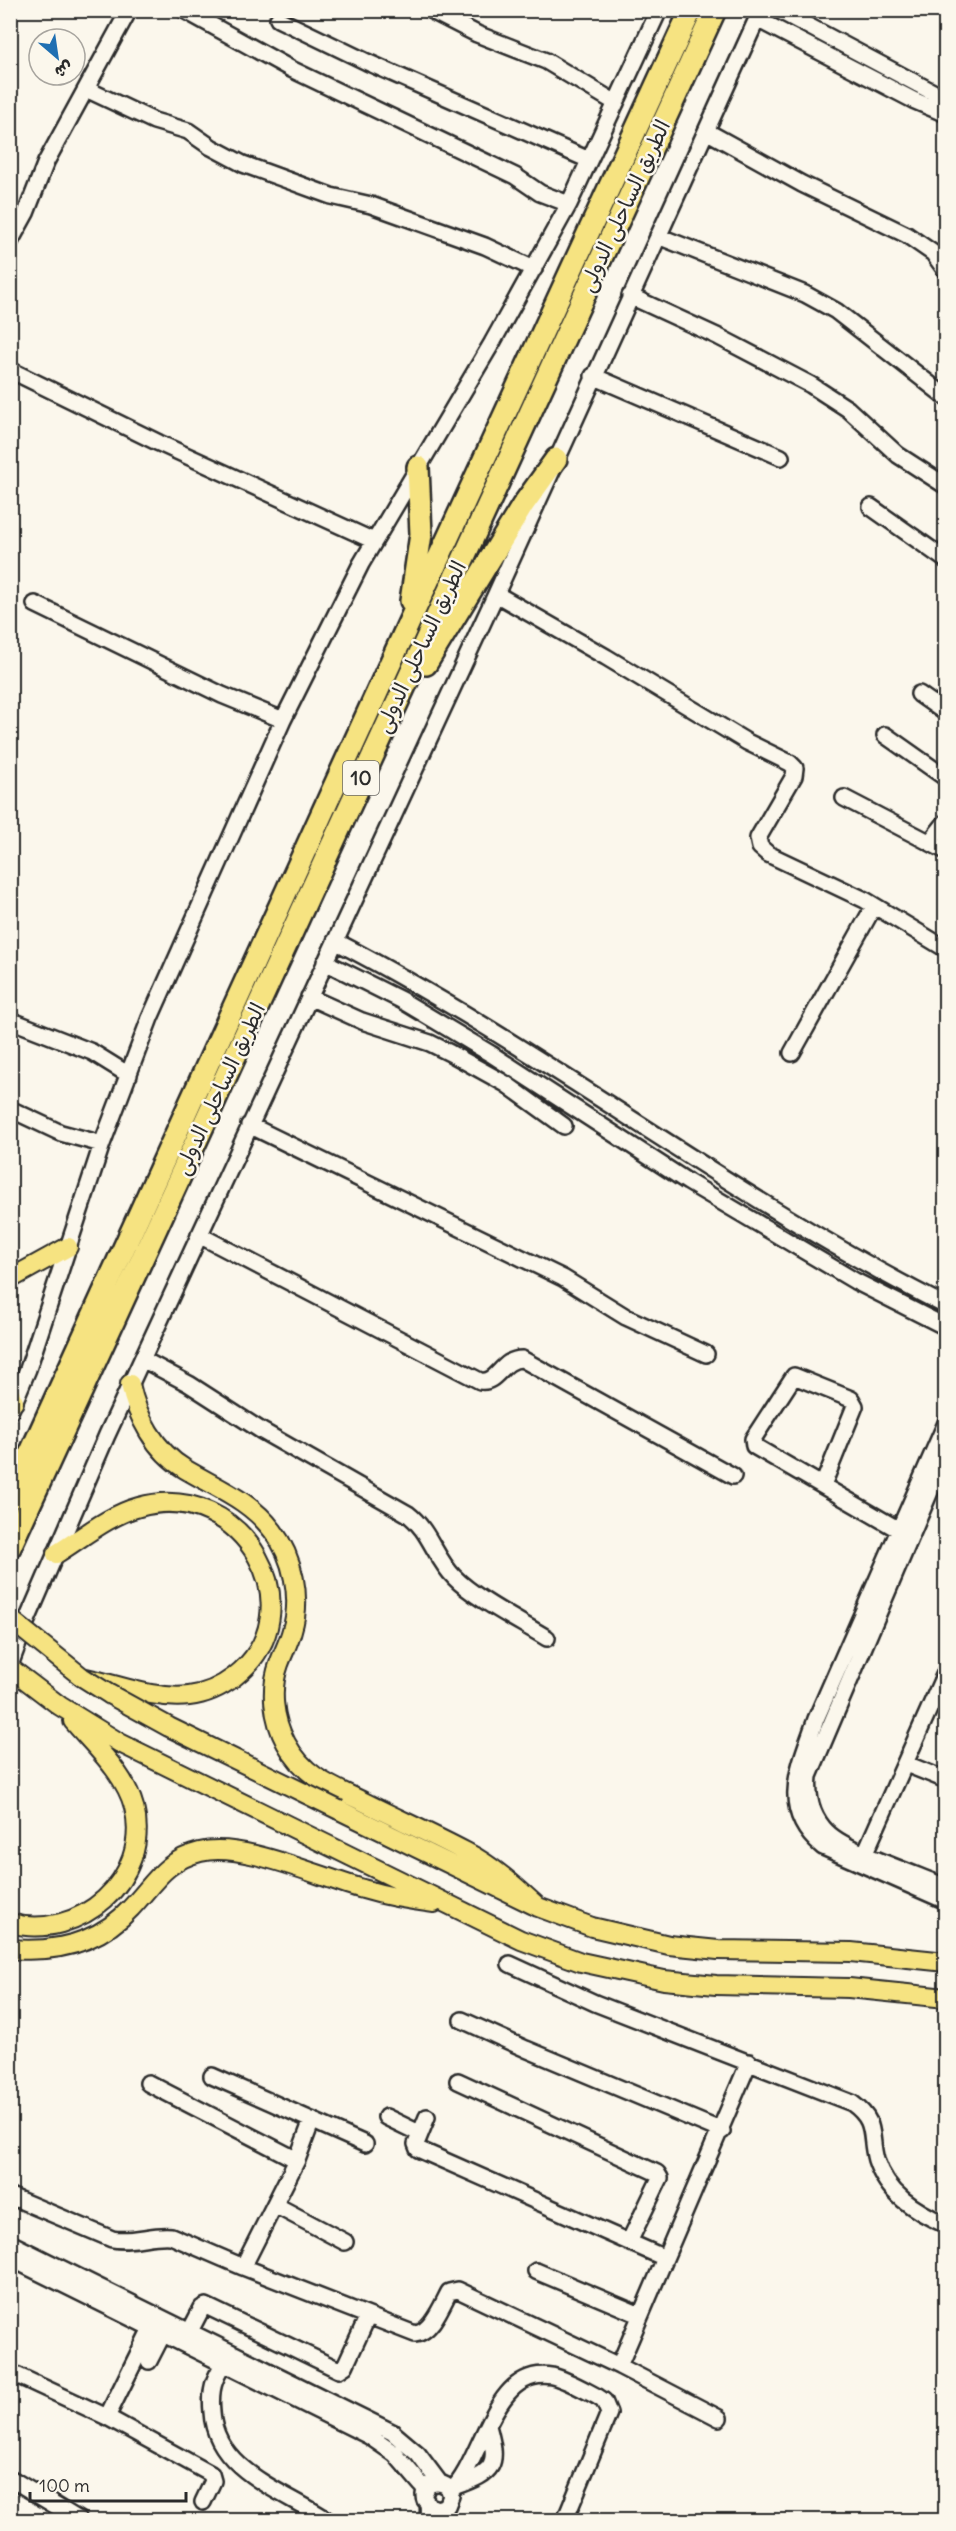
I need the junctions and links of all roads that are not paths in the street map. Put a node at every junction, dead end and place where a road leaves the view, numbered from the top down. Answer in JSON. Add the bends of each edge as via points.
{"nodes":[{"id":1,"x":129,"y":10,"type":"edge"},
{"id":2,"x":184,"y":10,"type":"edge"},
{"id":3,"x":430,"y":10,"type":"edge"},
{"id":4,"x":659,"y":10,"type":"edge"},
{"id":5,"x":692,"y":10,"type":"edge"},
{"id":6,"x":715,"y":10,"type":"edge"},
{"id":7,"x":778,"y":10,"type":"edge"},
{"id":8,"x":759,"y":15,"type":"edge"},
{"id":9,"x":279,"y":19,"type":"dead end"},
{"id":10,"x":86,"y":89,"type":"junction"},
{"id":11,"x":916,"y":94,"type":"junction"},
{"id":12,"x":945,"y":99,"type":"edge"},
{"id":13,"x":616,"y":103,"type":"junction"},
{"id":14,"x":945,"y":114,"type":"edge"},
{"id":15,"x":706,"y":131,"type":"junction"},
{"id":16,"x":589,"y":160,"type":"junction"},
{"id":17,"x":569,"y":204,"type":"junction"},
{"id":18,"x":658,"y":236,"type":"junction"},
{"id":19,"x":10,"y":242,"type":"edge"},
{"id":20,"x":534,"y":269,"type":"junction"},
{"id":21,"x":945,"y":272,"type":"edge"},
{"id":22,"x":630,"y":296,"type":"junction"},
{"id":23,"x":10,"y":369,"type":"edge"},
{"id":24,"x":593,"y":376,"type":"junction"},
{"id":25,"x":945,"y":397,"type":"edge"},
{"id":26,"x":781,"y":457,"type":"dead end"},
{"id":27,"x":556,"y":459,"type":"junction"},
{"id":28,"x":418,"y":467,"type":"junction"},
{"id":29,"x":945,"y":486,"type":"edge"},
{"id":30,"x":871,"y":507,"type":"dead end"},
{"id":31,"x":374,"y":541,"type":"junction"},
{"id":32,"x":945,"y":560,"type":"edge"},
{"id":33,"x":496,"y":594,"type":"junction"},
{"id":34,"x":35,"y":604,"type":"dead end"},
{"id":35,"x":411,"y":618,"type":"junction"},
{"id":36,"x":920,"y":694,"type":"dead end"},
{"id":37,"x":392,"y":711,"type":"junction"},
{"id":38,"x":945,"y":713,"type":"edge"},
{"id":39,"x":283,"y":720,"type":"junction"},
{"id":40,"x":885,"y":735,"type":"dead end"},
{"id":41,"x":945,"y":778,"type":"edge"},
{"id":42,"x":844,"y":798,"type":"dead end"},
{"id":43,"x":945,"y":822,"type":"edge"},
{"id":44,"x":930,"y":842,"type":"junction"},
{"id":45,"x":945,"y":850,"type":"edge"},
{"id":46,"x":874,"y":906,"type":"junction"},
{"id":47,"x":335,"y":941,"type":"junction"},
{"id":48,"x":945,"y":949,"type":"edge"},
{"id":49,"x":365,"y":956,"type":"junction"},
{"id":50,"x":325,"y":962,"type":"junction"},
{"id":51,"x":354,"y":976,"type":"junction"},
{"id":52,"x":413,"y":982,"type":"junction"},
{"id":53,"x":309,"y":997,"type":"junction"},
{"id":54,"x":401,"y":1000,"type":"junction"},
{"id":55,"x":10,"y":1020,"type":"edge"},
{"id":56,"x":792,"y":1053,"type":"dead end"},
{"id":57,"x":129,"y":1075,"type":"junction"},
{"id":58,"x":10,"y":1109,"type":"edge"},
{"id":59,"x":249,"y":1125,"type":"junction"},
{"id":60,"x":564,"y":1126,"type":"dead end"},
{"id":61,"x":102,"y":1144,"type":"junction"},
{"id":62,"x":199,"y":1236,"type":"junction"},
{"id":63,"x":68,"y":1247,"type":"junction"},
{"id":64,"x":865,"y":1264,"type":"junction"},
{"id":65,"x":10,"y":1279,"type":"edge"},
{"id":66,"x":855,"y":1281,"type":"junction"},
{"id":67,"x":945,"y":1306,"type":"edge"},
{"id":68,"x":945,"y":1327,"type":"edge"},
{"id":69,"x":706,"y":1354,"type":"dead end"},
{"id":70,"x":142,"y":1359,"type":"junction"},
{"id":71,"x":130,"y":1384,"type":"junction"},
{"id":72,"x":12,"y":1403,"type":"edge"},
{"id":73,"x":945,"y":1423,"type":"edge"},
{"id":74,"x":945,"y":1454,"type":"edge"},
{"id":75,"x":733,"y":1476,"type":"dead end"},
{"id":76,"x":823,"y":1485,"type":"junction"},
{"id":77,"x":10,"y":1498,"type":"edge"},
{"id":78,"x":905,"y":1534,"type":"junction"},
{"id":79,"x":10,"y":1547,"type":"edge"},
{"id":80,"x":56,"y":1554,"type":"junction"},
{"id":81,"x":10,"y":1619,"type":"edge"},
{"id":82,"x":547,"y":1638,"type":"dead end"},
{"id":83,"x":10,"y":1666,"type":"edge"},
{"id":84,"x":945,"y":1671,"type":"edge"},
{"id":85,"x":82,"y":1677,"type":"junction"},
{"id":86,"x":941,"y":1694,"type":"edge"},
{"id":87,"x":60,"y":1706,"type":"junction"},
{"id":88,"x":906,"y":1764,"type":"junction"},
{"id":89,"x":945,"y":1780,"type":"edge"},
{"id":90,"x":863,"y":1859,"type":"junction"},
{"id":91,"x":945,"y":1887,"type":"edge"},
{"id":92,"x":945,"y":1901,"type":"edge"},
{"id":93,"x":451,"y":1906,"type":"junction"},
{"id":94,"x":538,"y":1907,"type":"junction"},
{"id":95,"x":10,"y":1923,"type":"edge"},
{"id":96,"x":10,"y":1949,"type":"edge"},
{"id":97,"x":945,"y":1962,"type":"edge"},
{"id":98,"x":510,"y":1964,"type":"dead end"},
{"id":99,"x":945,"y":1998,"type":"edge"},
{"id":100,"x":462,"y":2020,"type":"dead end"},
{"id":101,"x":749,"y":2062,"type":"junction"},
{"id":102,"x":212,"y":2076,"type":"dead end"},
{"id":103,"x":458,"y":2081,"type":"dead end"},
{"id":104,"x":148,"y":2083,"type":"dead end"},
{"id":105,"x":427,"y":2117,"type":"dead end"},
{"id":106,"x":386,"y":2118,"type":"dead end"},
{"id":107,"x":312,"y":2120,"type":"junction"},
{"id":108,"x":722,"y":2131,"type":"junction"},
{"id":109,"x":419,"y":2133,"type":"junction"},
{"id":110,"x":365,"y":2144,"type":"dead end"},
{"id":111,"x":297,"y":2160,"type":"junction"},
{"id":112,"x":10,"y":2196,"type":"edge"},
{"id":113,"x":275,"y":2205,"type":"junction"},
{"id":114,"x":945,"y":2225,"type":"edge"},
{"id":115,"x":345,"y":2242,"type":"dead end"},
{"id":116,"x":629,"y":2242,"type":"junction"},
{"id":117,"x":10,"y":2243,"type":"edge"},
{"id":118,"x":10,"y":2258,"type":"edge"},
{"id":119,"x":665,"y":2258,"type":"junction"},
{"id":120,"x":243,"y":2267,"type":"junction"},
{"id":121,"x":536,"y":2271,"type":"dead end"},
{"id":122,"x":640,"y":2315,"type":"junction"},
{"id":123,"x":368,"y":2316,"type":"junction"},
{"id":124,"x":160,"y":2324,"type":"junction"},
{"id":125,"x":190,"y":2331,"type":"junction"},
{"id":126,"x":227,"y":2357,"type":"junction"},
{"id":127,"x":149,"y":2361,"type":"dead end"},
{"id":128,"x":619,"y":2366,"type":"junction"},
{"id":129,"x":10,"y":2372,"type":"edge"},
{"id":130,"x":107,"y":2417,"type":"junction"},
{"id":131,"x":719,"y":2418,"type":"dead end"},
{"id":132,"x":10,"y":2478,"type":"edge"},
{"id":133,"x":442,"y":2497,"type":"edge"},
{"id":134,"x":203,"y":2502,"type":"dead end"},
{"id":135,"x":79,"y":2520,"type":"edge"},
{"id":136,"x":327,"y":2520,"type":"edge"},
{"id":137,"x":428,"y":2520,"type":"edge"},
{"id":138,"x":565,"y":2520,"type":"edge"}],
"edges":[{"from":1,"to":10,"type":"street"},
{"from":2,"to":17,"type":"street","via":[[291,69]]},
{"from":3,"to":13,"type":"street","via":[[477,34],[546,61]]},
{"from":4,"to":13,"type":"street"},
{"from":5,"to":35,"type":"highway","name":"الطريق الساحلى الدولى","number":"10"},
{"from":6,"to":37,"type":"highway","name":"الطريق الساحلى الدولى","number":"10"},
{"from":7,"to":11,"type":"street"},
{"from":8,"to":11,"type":"street"},
{"from":8,"to":15,"type":"street"},
{"from":9,"to":16,"type":"street"},
{"from":10,"to":19,"type":"street","via":[[46,162]]},
{"from":10,"to":20,"type":"street","via":[[154,121],[188,131],[243,164],[485,246]]},
{"from":11,"to":12,"type":"street"},
{"from":11,"to":14,"type":"street"},
{"from":13,"to":16,"type":"street"},
{"from":15,"to":18,"type":"street"},
{"from":15,"to":21,"type":"street","via":[[907,235],[933,253]]},
{"from":16,"to":17,"type":"street"},
{"from":17,"to":20,"type":"street"},
{"from":18,"to":22,"type":"street"},
{"from":18,"to":25,"type":"street","via":[[806,294],[836,311]]},
{"from":20,"to":28,"type":"street"},
{"from":22,"to":24,"type":"street"},
{"from":22,"to":29,"type":"street","via":[[811,385],[848,409],[898,455]]},
{"from":23,"to":31,"type":"street","via":[[159,443]]},
{"from":24,"to":26,"type":"street"},
{"from":24,"to":27,"type":"street"},
{"from":27,"to":33,"type":"street"},
{"from":27,"to":37,"type":"highway"},
{"from":28,"to":31,"type":"street"},
{"from":28,"to":35,"type":"highway","via":[[421,534]]},
{"from":30,"to":32,"type":"street"},
{"from":31,"to":39,"type":"street"},
{"from":33,"to":46,"type":"street","via":[[747,742],[790,763],[795,768],[794,776],[758,838],[760,847]]},
{"from":33,"to":47,"type":"street"},
{"from":34,"to":39,"type":"street","via":[[222,695]]},
{"from":35,"to":77,"type":"highway","name":"الطريق الساحلى الدولى","number":"10"},
{"from":36,"to":38,"type":"street"},
{"from":37,"to":79,"type":"highway","name":"الطريق الساحلى الدولى","number":"10"},
{"from":39,"to":57,"type":"street","via":[[173,962]]},
{"from":40,"to":41,"type":"street"},
{"from":42,"to":44,"type":"street"},
{"from":43,"to":44,"type":"street"},
{"from":44,"to":45,"type":"street"},
{"from":46,"to":48,"type":"street"},
{"from":46,"to":56,"type":"street"},
{"from":47,"to":49,"type":"street"},
{"from":47,"to":50,"type":"street"},
{"from":49,"to":51,"type":"street"},
{"from":49,"to":52,"type":"street"},
{"from":50,"to":51,"type":"street"},
{"from":50,"to":53,"type":"street"},
{"from":51,"to":54,"type":"street"},
{"from":52,"to":54,"type":"street"},
{"from":52,"to":64,"type":"street"},
{"from":53,"to":59,"type":"street"},
{"from":53,"to":60,"type":"street","via":[[450,1053],[506,1083]]},
{"from":54,"to":66,"type":"street","via":[[561,1098],[687,1182]]},
{"from":55,"to":57,"type":"street","via":[[92,1052]]},
{"from":57,"to":61,"type":"street"},
{"from":58,"to":61,"type":"street","via":[[61,1133]]},
{"from":59,"to":62,"type":"street"},
{"from":59,"to":69,"type":"street","via":[[563,1278],[626,1317]]},
{"from":61,"to":63,"type":"street"},
{"from":62,"to":70,"type":"street"},
{"from":62,"to":75,"type":"street","via":[[480,1381],[493,1378],[508,1362],[522,1359]]},
{"from":63,"to":65,"type":"main road"},
{"from":63,"to":72,"type":"street","via":[[28,1370]]},
{"from":64,"to":66,"type":"street"},
{"from":64,"to":67,"type":"street"},
{"from":66,"to":68,"type":"street"},
{"from":70,"to":71,"type":"street"},
{"from":70,"to":82,"type":"street","via":[[408,1514],[425,1531],[447,1569],[461,1584]]},
{"from":71,"to":80,"type":"street"},
{"from":71,"to":94,"type":"main road","via":[[142,1420],[164,1451],[184,1468],[247,1503],[285,1550],[296,1609],[278,1666],[274,1697],[279,1727],[293,1755],[328,1785],[481,1861]]},
{"from":73,"to":78,"type":"street"},
{"from":74,"to":78,"type":"street"},
{"from":76,"to":76,"type":"street","via":[[752,1442],[794,1376],[851,1400],[855,1406]]},
{"from":76,"to":78,"type":"street"},
{"from":78,"to":90,"type":"street","via":[[823,1722],[809,1776],[810,1804],[817,1820],[827,1833]]},
{"from":80,"to":83,"type":"street"},
{"from":80,"to":85,"type":"main road","via":[[115,1517],[138,1507],[170,1503],[203,1509],[231,1525],[254,1548],[267,1578],[270,1594],[263,1641],[247,1665],[226,1683],[208,1692],[171,1697]]},
{"from":81,"to":85,"type":"main road","bridge":true},
{"from":83,"to":87,"type":"main road"},
{"from":84,"to":86,"type":"street"},
{"from":85,"to":94,"type":"main road","bridge":true,"via":[[169,1727]]},
{"from":86,"to":88,"type":"street"},
{"from":87,"to":93,"type":"main road","via":[[151,1760]]},
{"from":87,"to":95,"type":"main road","via":[[119,1777],[134,1809],[136,1831],[130,1863],[114,1892],[68,1922],[34,1927]]},
{"from":88,"to":89,"type":"street"},
{"from":88,"to":90,"type":"street"},
{"from":90,"to":91,"type":"street"},
{"from":90,"to":92,"type":"street"},
{"from":93,"to":96,"type":"main road","via":[[363,1889],[238,1850],[208,1850],[170,1865],[122,1917],[91,1938],[52,1950]]},
{"from":93,"to":99,"type":"main road","via":[[554,1953],[638,1976],[716,1985],[849,1988]]},
{"from":94,"to":97,"type":"main road","via":[[592,1927],[669,1945],[718,1950],[851,1952]]},
{"from":98,"to":101,"type":"street","via":[[595,2003]]},
{"from":100,"to":108,"type":"street"},
{"from":101,"to":108,"type":"street"},
{"from":101,"to":114,"type":"street","via":[[843,2098],[860,2109],[873,2128],[876,2159],[889,2185],[912,2208]]},
{"from":102,"to":107,"type":"street"},
{"from":103,"to":116,"type":"street","via":[[657,2173],[660,2178]]},
{"from":104,"to":111,"type":"street"},
{"from":105,"to":109,"type":"street"},
{"from":106,"to":109,"type":"street"},
{"from":107,"to":110,"type":"street"},
{"from":107,"to":111,"type":"street"},
{"from":108,"to":119,"type":"street"},
{"from":109,"to":116,"type":"street","via":[[418,2148]]},
{"from":111,"to":113,"type":"street"},
{"from":112,"to":120,"type":"street","via":[[112,2239],[171,2236]]},
{"from":113,"to":115,"type":"street"},
{"from":113,"to":120,"type":"street"},
{"from":116,"to":119,"type":"street"},
{"from":117,"to":124,"type":"street"},
{"from":118,"to":124,"type":"street"},
{"from":119,"to":122,"type":"street"},
{"from":120,"to":123,"type":"street"},
{"from":121,"to":122,"type":"street"},
{"from":122,"to":128,"type":"street"},
{"from":123,"to":125,"type":"street","via":[[345,2366],[339,2370],[206,2306]]},
{"from":123,"to":128,"type":"street","via":[[418,2334],[431,2323],[449,2292],[458,2290]]},
{"from":124,"to":125,"type":"street"},
{"from":124,"to":126,"type":"street"},
{"from":124,"to":127,"type":"street"},
{"from":124,"to":130,"type":"street"},
{"from":125,"to":126,"type":"street"},
{"from":126,"to":133,"type":"street","via":[[373,2430],[392,2432],[412,2448]]},
{"from":126,"to":136,"type":"street","via":[[214,2382],[211,2399],[212,2417],[225,2450],[250,2474]]},
{"from":128,"to":131,"type":"street"},
{"from":129,"to":130,"type":"street"},
{"from":130,"to":134,"type":"street","via":[[211,2474],[213,2481]]},
{"from":132,"to":135,"type":"street"},
{"from":133,"to":137,"type":"street"},
{"from":133,"to":138,"type":"street","via":[[482,2476],[490,2465],[495,2452],[488,2426],[510,2390],[535,2377],[550,2376],[604,2401],[609,2413]]}]}
